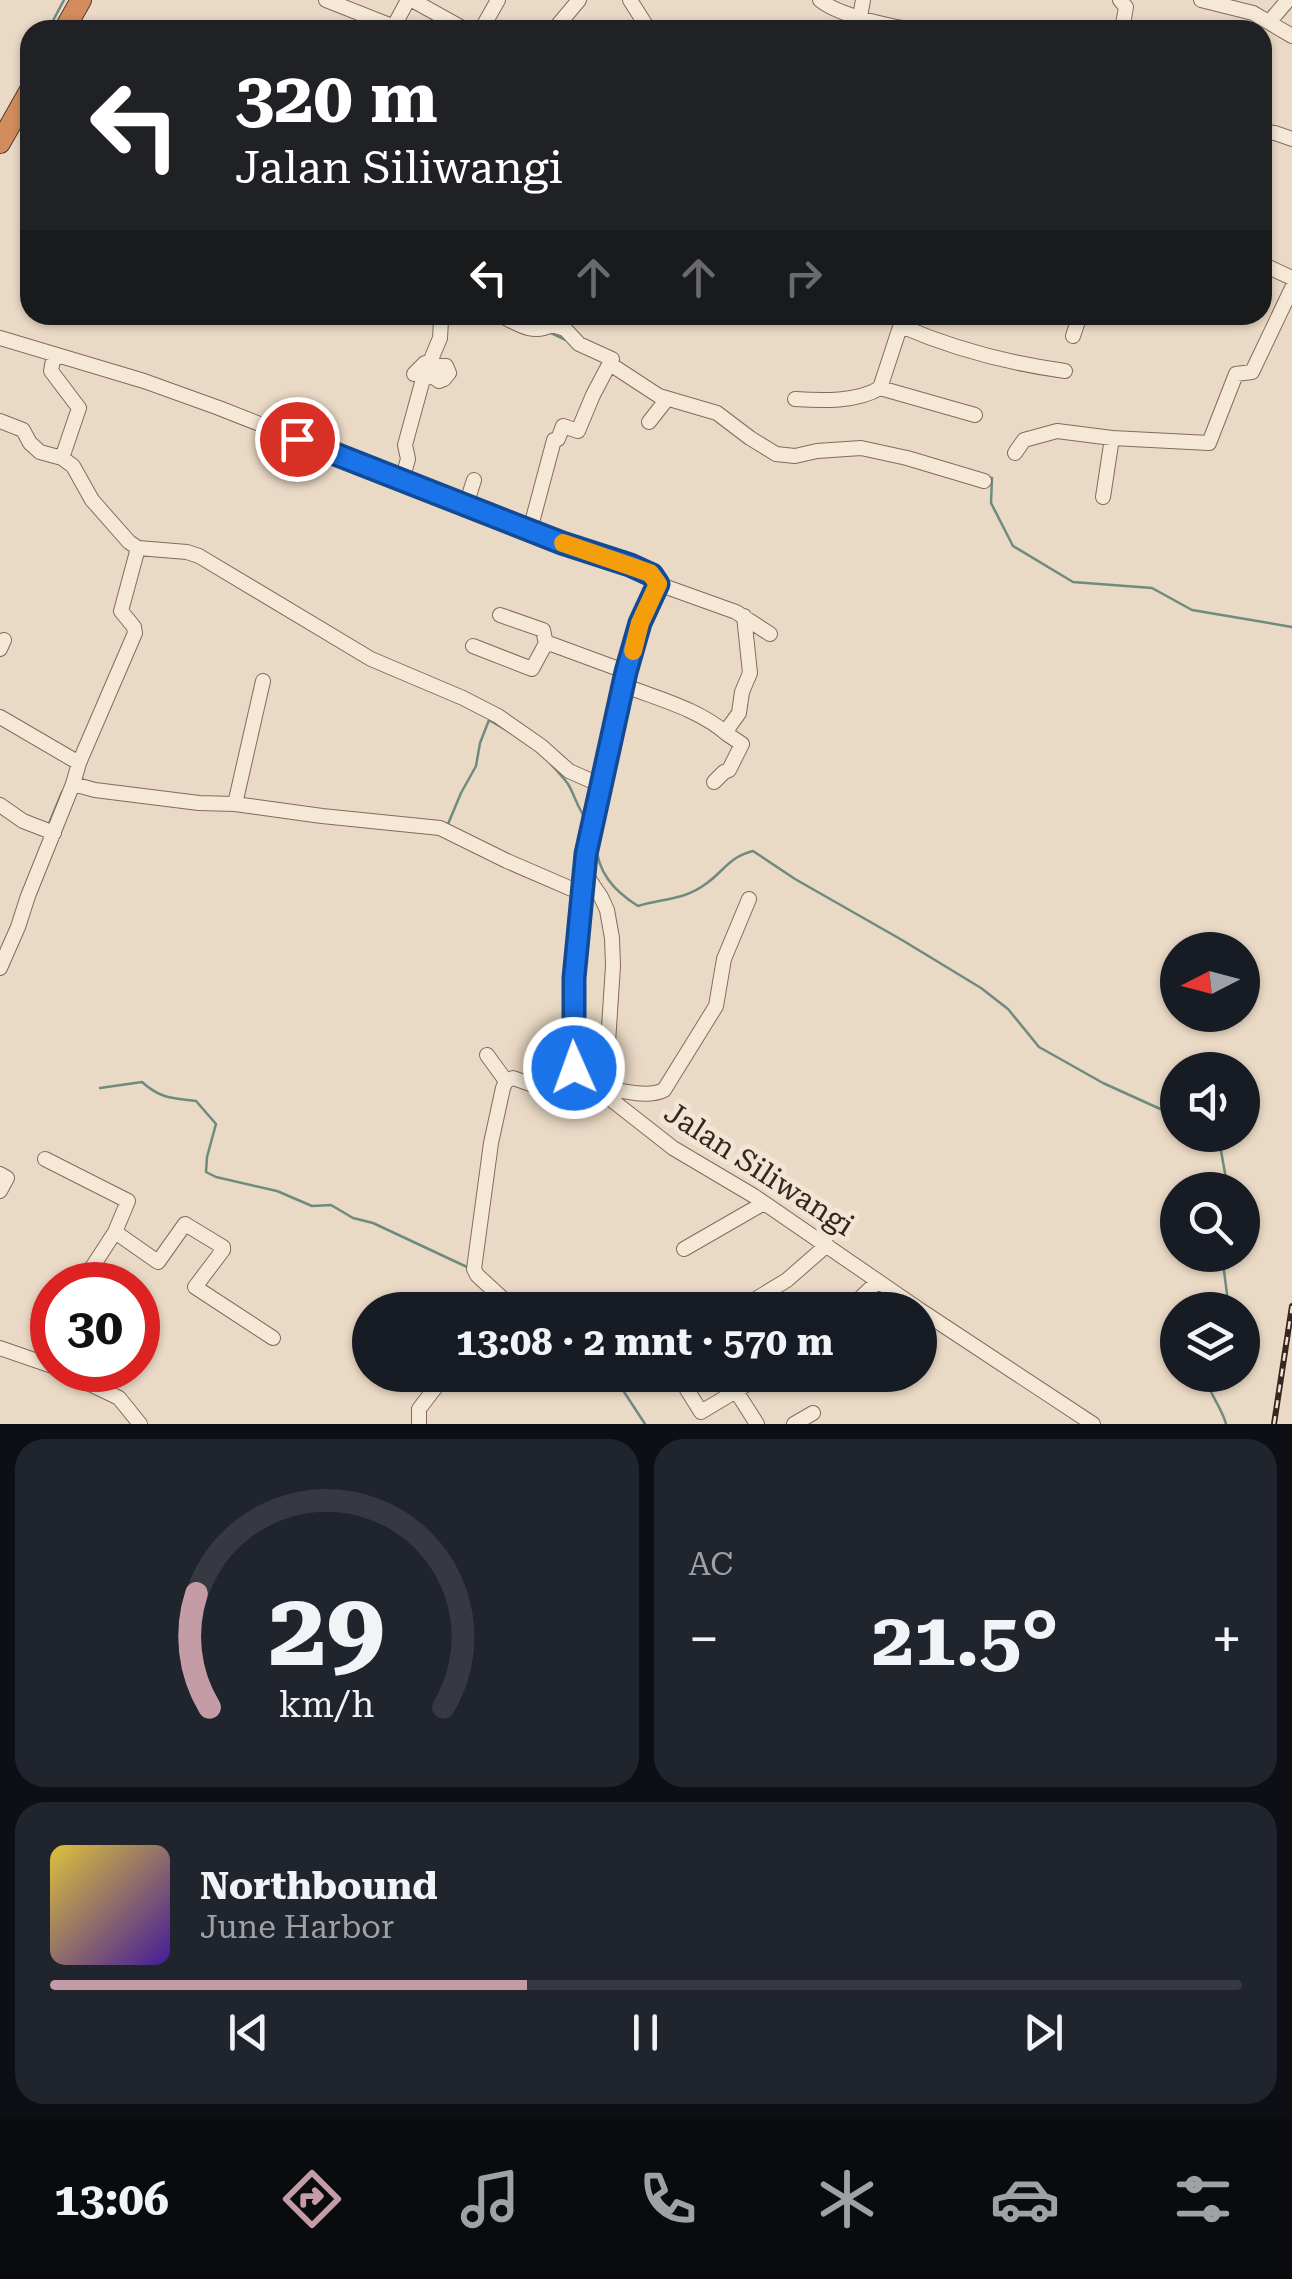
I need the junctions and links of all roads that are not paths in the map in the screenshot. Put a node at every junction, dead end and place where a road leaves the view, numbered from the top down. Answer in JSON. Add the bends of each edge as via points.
{"nodes":[{"id":1,"x":410,"y":0,"type":"edge"},
{"id":2,"x":579,"y":0,"type":"edge"},
{"id":3,"x":820,"y":0,"type":"edge"},
{"id":4,"x":862,"y":0,"type":"edge"},
{"id":5,"x":1200,"y":0,"type":"edge"},
{"id":6,"x":1288,"y":0,"type":"edge"},
{"id":7,"x":333,"y":2,"type":"edge"},
{"id":8,"x":1223,"y":2,"type":"edge"},
{"id":9,"x":860,"y":17,"type":"junction"},
{"id":10,"x":378,"y":20,"type":"edge"},
{"id":11,"x":447,"y":20,"type":"edge"},
{"id":12,"x":562,"y":20,"type":"edge"},
{"id":13,"x":869,"y":20,"type":"edge"},
{"id":14,"x":1268,"y":20,"type":"edge"},
{"id":15,"x":1271,"y":20,"type":"edge"},
{"id":16,"x":20,"y":108,"type":"edge"},
{"id":17,"x":0,"y":144,"type":"edge"},
{"id":18,"x":1292,"y":288,"type":"edge"},
{"id":19,"x":441,"y":325,"type":"edge"},
{"id":20,"x":519,"y":325,"type":"edge"},
{"id":21,"x":552,"y":325,"type":"edge"},
{"id":22,"x":564,"y":325,"type":"edge"},
{"id":23,"x":901,"y":325,"type":"edge"},
{"id":24,"x":912,"y":325,"type":"edge"},
{"id":25,"x":1077,"y":325,"type":"edge"},
{"id":26,"x":1074,"y":336,"type":"dead end"},
{"id":27,"x":0,"y":338,"type":"edge"},
{"id":28,"x":54,"y":354,"type":"junction"},
{"id":29,"x":611,"y":362,"type":"junction"},
{"id":30,"x":432,"y":368,"type":"junction"},
{"id":31,"x":1064,"y":371,"type":"dead end"},
{"id":32,"x":414,"y":374,"type":"dead end"},
{"id":33,"x":880,"y":388,"type":"junction"},
{"id":34,"x":795,"y":399,"type":"dead end"},
{"id":35,"x":666,"y":400,"type":"junction"},
{"id":36,"x":975,"y":415,"type":"dead end"},
{"id":37,"x":652,"y":419,"type":"dead end"},
{"id":38,"x":0,"y":421,"type":"edge"},
{"id":39,"x":1112,"y":438,"type":"junction"},
{"id":40,"x":1014,"y":453,"type":"dead end"},
{"id":41,"x":62,"y":458,"type":"junction"},
{"id":42,"x":402,"y":480,"type":"junction"},
{"id":43,"x":474,"y":480,"type":"dead end"},
{"id":44,"x":984,"y":481,"type":"dead end"},
{"id":45,"x":1103,"y":497,"type":"dead end"},
{"id":46,"x":466,"y":505,"type":"junction"},
{"id":47,"x":530,"y":530,"type":"junction"},
{"id":48,"x":138,"y":548,"type":"junction"},
{"id":49,"x":658,"y":584,"type":"junction"},
{"id":50,"x":500,"y":615,"type":"dead end"},
{"id":51,"x":744,"y":616,"type":"junction"},
{"id":52,"x":770,"y":634,"type":"dead end"},
{"id":53,"x":546,"y":644,"type":"junction"},
{"id":54,"x":472,"y":646,"type":"dead end"},
{"id":55,"x":625,"y":678,"type":"junction"},
{"id":56,"x":263,"y":680,"type":"dead end"},
{"id":57,"x":0,"y":717,"type":"edge"},
{"id":58,"x":726,"y":734,"type":"junction"},
{"id":59,"x":79,"y":763,"type":"junction"},
{"id":60,"x":714,"y":782,"type":"dead end"},
{"id":61,"x":73,"y":784,"type":"junction"},
{"id":62,"x":602,"y":786,"type":"junction"},
{"id":63,"x":235,"y":804,"type":"junction"},
{"id":64,"x":0,"y":805,"type":"edge"},
{"id":65,"x":54,"y":832,"type":"junction"},
{"id":66,"x":584,"y":872,"type":"junction"},
{"id":67,"x":581,"y":894,"type":"junction"},
{"id":68,"x":749,"y":899,"type":"dead end"},
{"id":69,"x":0,"y":968,"type":"edge"},
{"id":70,"x":487,"y":1055,"type":"dead end"},
{"id":71,"x":576,"y":1072,"type":"junction"},
{"id":72,"x":506,"y":1081,"type":"junction"},
{"id":73,"x":600,"y":1087,"type":"junction"},
{"id":74,"x":46,"y":1159,"type":"dead end"},
{"id":75,"x":0,"y":1174,"type":"edge"},
{"id":76,"x":0,"y":1191,"type":"edge"},
{"id":77,"x":764,"y":1203,"type":"junction"},
{"id":78,"x":115,"y":1232,"type":"junction"},
{"id":79,"x":827,"y":1245,"type":"junction"},
{"id":80,"x":684,"y":1248,"type":"dead end"},
{"id":81,"x":96,"y":1262,"type":"edge"},
{"id":82,"x":877,"y":1282,"type":"junction"},
{"id":83,"x":495,"y":1292,"type":"edge"},
{"id":84,"x":769,"y":1292,"type":"edge"},
{"id":85,"x":867,"y":1292,"type":"edge"},
{"id":86,"x":892,"y":1292,"type":"edge"},
{"id":87,"x":937,"y":1321,"type":"edge"},
{"id":88,"x":272,"y":1338,"type":"dead end"},
{"id":89,"x":0,"y":1348,"type":"edge"},
{"id":90,"x":30,"y":1358,"type":"edge"},
{"id":91,"x":108,"y":1392,"type":"edge"},
{"id":92,"x":432,"y":1392,"type":"edge"},
{"id":93,"x":689,"y":1392,"type":"edge"},
{"id":94,"x":734,"y":1392,"type":"edge"},
{"id":95,"x":737,"y":1392,"type":"edge"},
{"id":96,"x":813,"y":1412,"type":"dead end"},
{"id":97,"x":140,"y":1424,"type":"edge"},
{"id":98,"x":419,"y":1424,"type":"edge"},
{"id":99,"x":757,"y":1424,"type":"edge"},
{"id":100,"x":794,"y":1424,"type":"edge"},
{"id":101,"x":1093,"y":1424,"type":"edge"}],
"edges":[{"from":1,"to":11,"type":"street"},
{"from":2,"to":12,"type":"street"},
{"from":3,"to":9,"type":"street"},
{"from":4,"to":9,"type":"street"},
{"from":5,"to":8,"type":"street"},
{"from":6,"to":15,"type":"street"},
{"from":7,"to":10,"type":"street"},
{"from":8,"to":14,"type":"street"},
{"from":9,"to":13,"type":"street"},
{"from":16,"to":17,"type":"highway"},
{"from":18,"to":39,"type":"street","via":[[1252,372],[1236,374],[1209,442]]},
{"from":19,"to":30,"type":"street"},
{"from":20,"to":21,"type":"street","via":[[542,330]]},
{"from":22,"to":29,"type":"street","via":[[578,344]]},
{"from":23,"to":33,"type":"street"},
{"from":24,"to":31,"type":"street","via":[[958,349]]},
{"from":25,"to":26,"type":"street"},
{"from":27,"to":28,"type":"street"},
{"from":28,"to":41,"type":"street","via":[[51,371],[80,408]]},
{"from":28,"to":42,"type":"street","via":[[219,408]]},
{"from":29,"to":35,"type":"street"},
{"from":29,"to":47,"type":"street","via":[[578,431],[563,426],[554,440]]},
{"from":30,"to":32,"type":"street","via":[[425,363]]},
{"from":30,"to":42,"type":"street","via":[[411,417]]},
{"from":33,"to":34,"type":"street","via":[[830,400]]},
{"from":33,"to":36,"type":"street"},
{"from":35,"to":37,"type":"street"},
{"from":35,"to":44,"type":"street","via":[[717,413],[776,454],[861,448]]},
{"from":38,"to":41,"type":"street","via":[[23,430],[40,452]]},
{"from":39,"to":40,"type":"street","via":[[1057,431],[1024,440]]},
{"from":39,"to":45,"type":"street"},
{"from":41,"to":48,"type":"street"},
{"from":42,"to":46,"type":"street"},
{"from":43,"to":46,"type":"street"},
{"from":46,"to":47,"type":"street"},
{"from":47,"to":49,"type":"street","via":[[630,565]]},
{"from":48,"to":59,"type":"street","via":[[121,611],[135,633]]},
{"from":48,"to":62,"type":"street","via":[[198,556],[371,659],[498,716],[569,771]]},
{"from":49,"to":51,"type":"street"},
{"from":49,"to":55,"type":"street"},
{"from":50,"to":53,"type":"street","via":[[543,630]]},
{"from":51,"to":52,"type":"street"},
{"from":51,"to":58,"type":"street","via":[[750,673]]},
{"from":53,"to":54,"type":"street","via":[[532,668]]},
{"from":53,"to":55,"type":"street"},
{"from":55,"to":58,"type":"street"},
{"from":55,"to":62,"type":"street"},
{"from":56,"to":63,"type":"street"},
{"from":57,"to":59,"type":"street"},
{"from":58,"to":60,"type":"street","via":[[742,744]]},
{"from":59,"to":61,"type":"street"},
{"from":61,"to":63,"type":"street"},
{"from":61,"to":65,"type":"street"},
{"from":62,"to":66,"type":"street"},
{"from":63,"to":67,"type":"street","via":[[440,828]]},
{"from":64,"to":65,"type":"street"},
{"from":65,"to":69,"type":"street"},
{"from":66,"to":67,"type":"street"},
{"from":66,"to":73,"type":"street","via":[[601,897],[612,938]]},
{"from":67,"to":71,"type":"street"},
{"from":68,"to":73,"type":"street","via":[[724,959],[716,1006],[664,1090]]},
{"from":70,"to":72,"type":"street"},
{"from":71,"to":72,"type":"street","via":[[548,1091]]},
{"from":71,"to":73,"type":"street","name":"Jalan Siliwangi"},
{"from":72,"to":83,"type":"street","via":[[474,1269]]},
{"from":73,"to":77,"type":"street","name":"Jalan Siliwangi","via":[[672,1148]]},
{"from":74,"to":78,"type":"street","via":[[126,1199]]},
{"from":75,"to":76,"type":"street","via":[[7,1178]]},
{"from":77,"to":79,"type":"street","name":"Jalan Siliwangi"},
{"from":77,"to":80,"type":"street"},
{"from":78,"to":81,"type":"street"},
{"from":78,"to":88,"type":"street","via":[[158,1262],[185,1224],[223,1247],[195,1287]]},
{"from":79,"to":82,"type":"street","name":"Jalan Siliwangi"},
{"from":79,"to":84,"type":"street"},
{"from":82,"to":85,"type":"street"},
{"from":82,"to":86,"type":"street","name":"Jalan Siliwangi"},
{"from":87,"to":101,"type":"street","name":"Jalan Siliwangi"},
{"from":89,"to":90,"type":"street"},
{"from":91,"to":97,"type":"street"},
{"from":92,"to":98,"type":"street","via":[[419,1409]]},
{"from":93,"to":94,"type":"street","via":[[701,1412]]},
{"from":95,"to":99,"type":"street"},
{"from":96,"to":100,"type":"street"}]}
